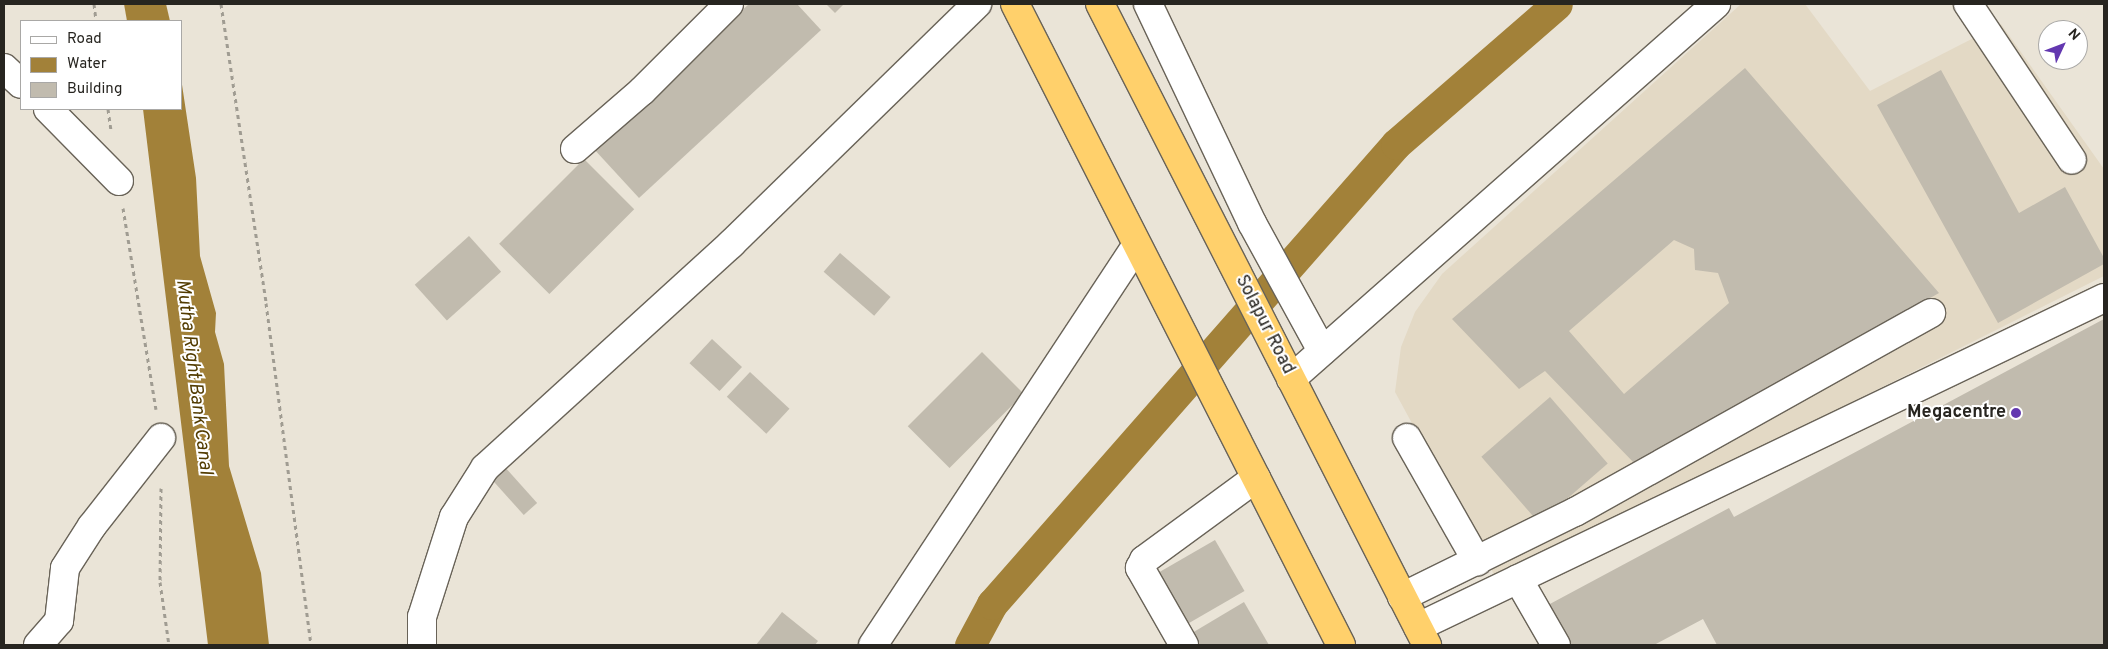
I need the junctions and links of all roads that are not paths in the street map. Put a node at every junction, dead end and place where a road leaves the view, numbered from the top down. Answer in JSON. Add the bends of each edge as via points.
{"nodes":[{"id":1,"x":728,"y":4,"type":"edge"},
{"id":2,"x":977,"y":4,"type":"edge"},
{"id":3,"x":1014,"y":4,"type":"edge"},
{"id":4,"x":1100,"y":4,"type":"edge"},
{"id":5,"x":1148,"y":4,"type":"edge"},
{"id":6,"x":1716,"y":4,"type":"edge"},
{"id":7,"x":1968,"y":4,"type":"edge"},
{"id":8,"x":4,"y":68,"type":"edge"},
{"id":9,"x":20,"y":83,"type":"edge"},
{"id":10,"x":49,"y":110,"type":"edge"},
{"id":11,"x":575,"y":149,"type":"dead end"},
{"id":12,"x":2072,"y":160,"type":"dead end"},
{"id":13,"x":119,"y":181,"type":"road end"},
{"id":14,"x":1257,"y":232,"type":"junction"},
{"id":15,"x":1137,"y":245,"type":"junction"},
{"id":16,"x":1228,"y":255,"type":"junction"},
{"id":17,"x":2104,"y":298,"type":"edge"},
{"id":18,"x":1931,"y":313,"type":"dead end"},
{"id":19,"x":1322,"y":351,"type":"junction"},
{"id":20,"x":1291,"y":379,"type":"junction"},
{"id":21,"x":161,"y":438,"type":"road end"},
{"id":22,"x":1407,"y":438,"type":"dead end"},
{"id":23,"x":1256,"y":478,"type":"junction"},
{"id":24,"x":1477,"y":561,"type":"junction"},
{"id":25,"x":1518,"y":579,"type":"junction"},
{"id":26,"x":1402,"y":597,"type":"junction"},
{"id":27,"x":1422,"y":636,"type":"edge"},
{"id":28,"x":38,"y":645,"type":"edge"},
{"id":29,"x":422,"y":645,"type":"edge"},
{"id":30,"x":873,"y":645,"type":"edge"},
{"id":31,"x":1184,"y":645,"type":"edge"},
{"id":32,"x":1341,"y":645,"type":"edge"},
{"id":33,"x":1556,"y":645,"type":"edge"}],
"edges":[{"from":1,"to":11,"type":"street","via":[[642,91]]},
{"from":2,"to":29,"type":"street","via":[[730,244],[485,468],[454,517],[422,617]]},
{"from":3,"to":15,"type":"highway"},
{"from":4,"to":16,"type":"highway","name":"Solapur Road"},
{"from":5,"to":14,"type":"street"},
{"from":6,"to":19,"type":"street"},
{"from":7,"to":12,"type":"street"},
{"from":8,"to":9,"type":"street"},
{"from":10,"to":13,"type":"street"},
{"from":14,"to":16,"type":"street"},
{"from":14,"to":19,"type":"street"},
{"from":15,"to":23,"type":"highway"},
{"from":15,"to":30,"type":"street"},
{"from":16,"to":20,"type":"highway","name":"Solapur Road"},
{"from":17,"to":25,"type":"street"},
{"from":18,"to":24,"type":"street","via":[[1576,512]]},
{"from":19,"to":20,"type":"street"},
{"from":20,"to":26,"type":"highway","name":"Solapur Road"},
{"from":21,"to":28,"type":"street","via":[[92,526],[65,568],[59,621]]},
{"from":22,"to":24,"type":"street"},
{"from":23,"to":31,"type":"street","via":[[1160,548],[1140,568]]},
{"from":23,"to":32,"type":"highway"},
{"from":24,"to":26,"type":"street"},
{"from":25,"to":27,"type":"street"},
{"from":25,"to":33,"type":"street"},
{"from":26,"to":27,"type":"highway","name":"Solapur Road"}]}
